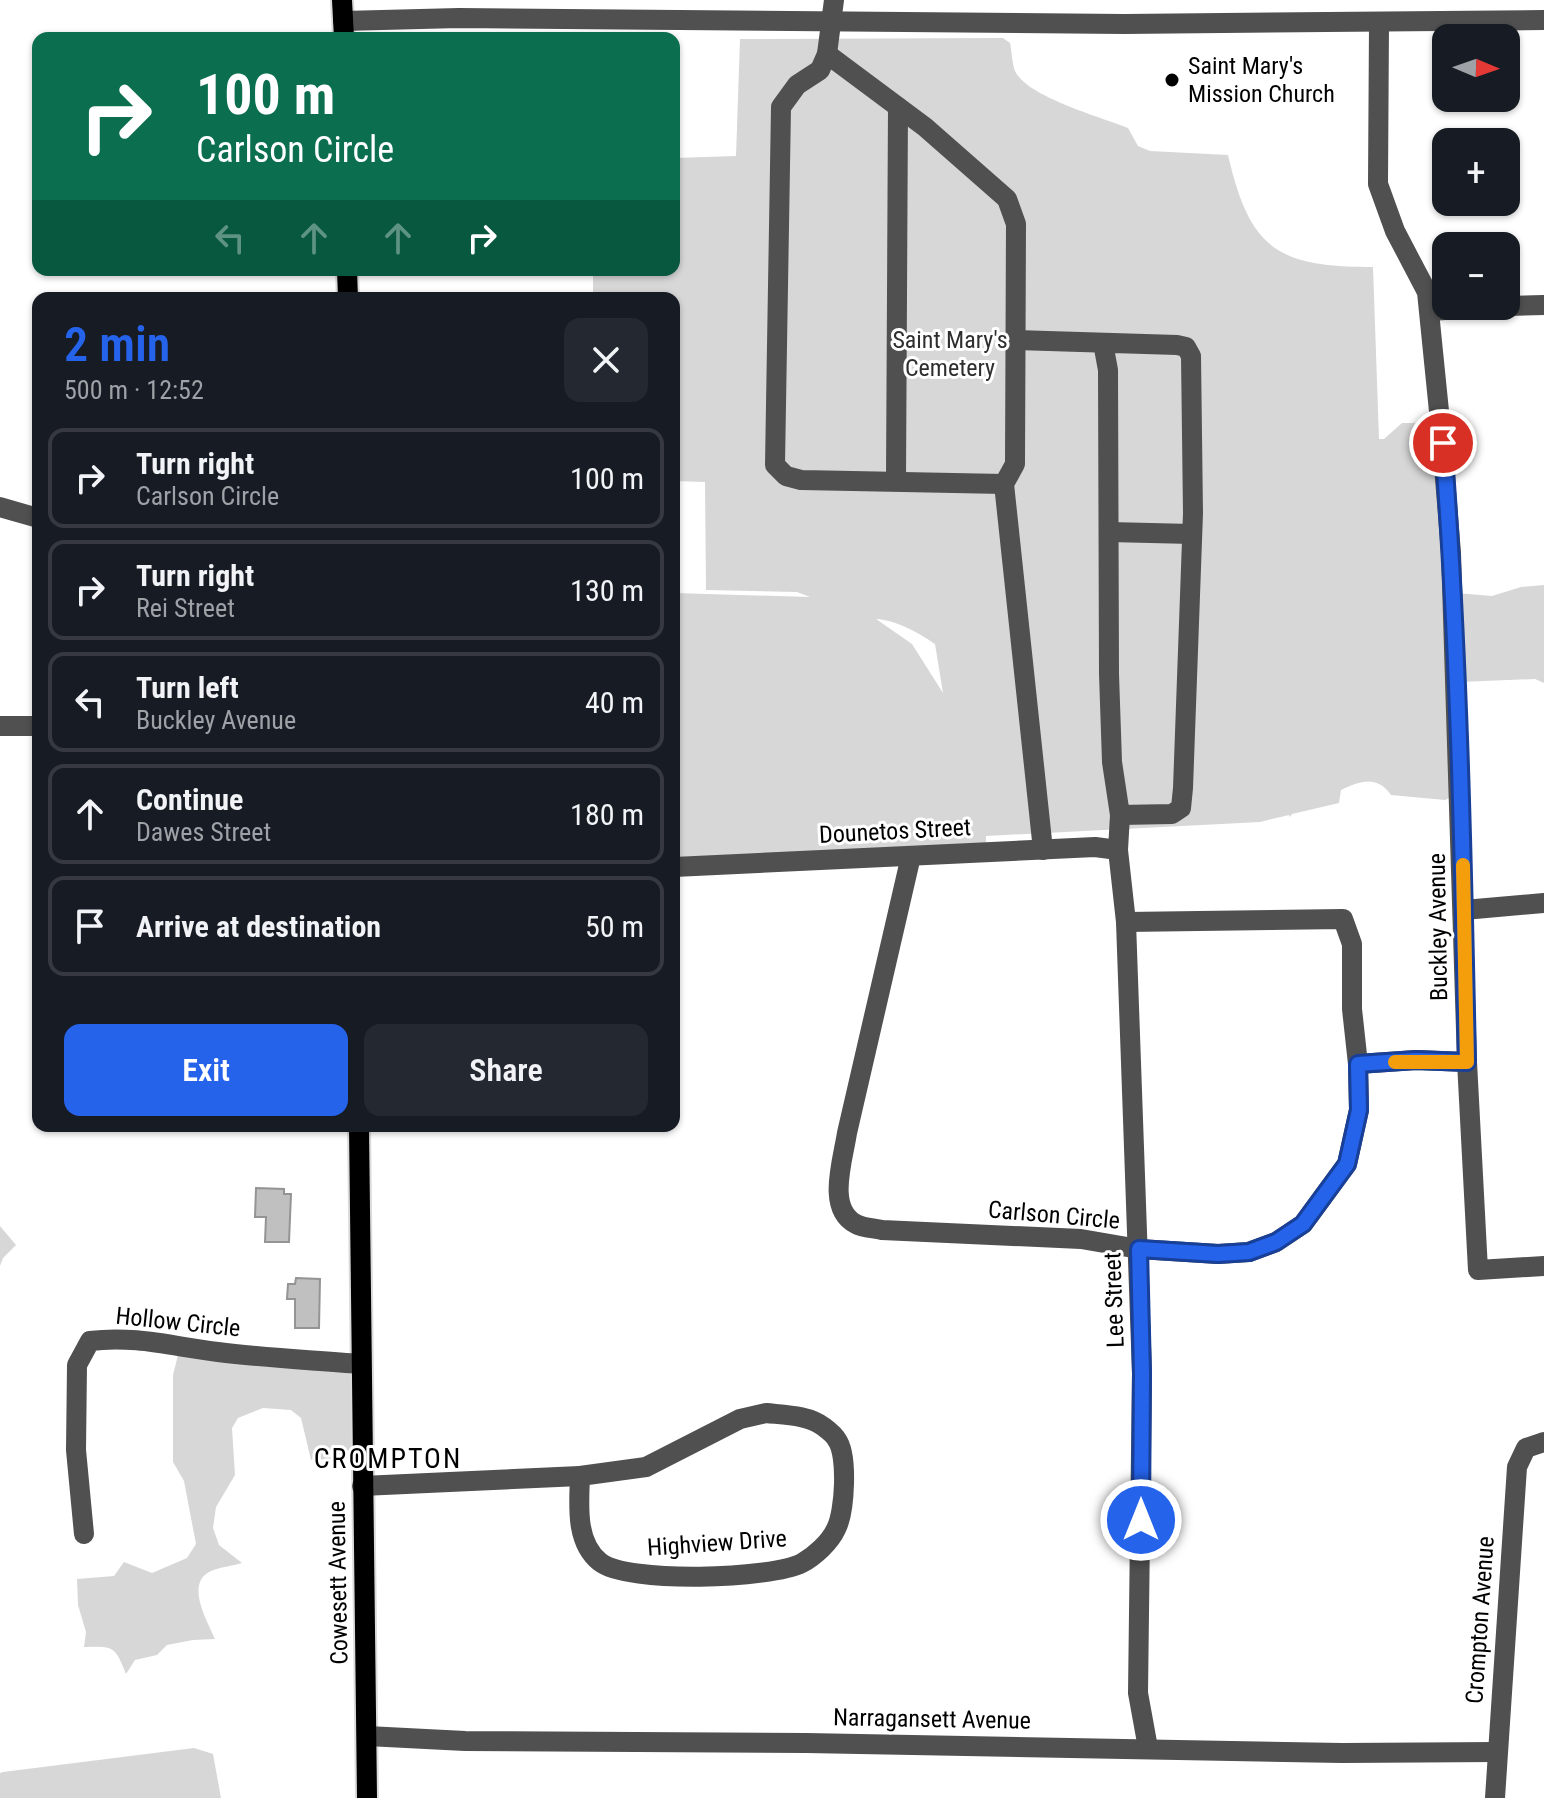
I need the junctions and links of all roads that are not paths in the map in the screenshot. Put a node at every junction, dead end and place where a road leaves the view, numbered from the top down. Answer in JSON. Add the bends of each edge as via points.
{"nodes":[{"id":1,"x":342,"y":0,"type":"edge"},
{"id":2,"x":834,"y":0,"type":"edge"},
{"id":3,"x":1411,"y":10,"type":"edge"},
{"id":4,"x":1544,"y":20,"type":"edge"},
{"id":5,"x":831,"y":21,"type":"junction"},
{"id":6,"x":1379,"y":23,"type":"junction"},
{"id":7,"x":343,"y":30,"type":"edge"},
{"id":8,"x":827,"y":54,"type":"junction"},
{"id":9,"x":898,"y":107,"type":"junction"},
{"id":10,"x":1544,"y":305,"type":"edge"},
{"id":11,"x":1520,"y":306,"type":"edge"},
{"id":12,"x":1430,"y":311,"type":"joint"},
{"id":13,"x":1015,"y":340,"type":"junction"},
{"id":14,"x":1103,"y":343,"type":"junction"},
{"id":15,"x":896,"y":480,"type":"junction"},
{"id":16,"x":1004,"y":484,"type":"junction"},
{"id":17,"x":0,"y":507,"type":"edge"},
{"id":18,"x":32,"y":516,"type":"edge"},
{"id":19,"x":1109,"y":532,"type":"junction"},
{"id":20,"x":1192,"y":534,"type":"junction"},
{"id":21,"x":0,"y":726,"type":"edge"},
{"id":22,"x":32,"y":726,"type":"edge"},
{"id":23,"x":1120,"y":815,"type":"junction"},
{"id":24,"x":1043,"y":850,"type":"junction"},
{"id":25,"x":1118,"y":850,"type":"junction"},
{"id":26,"x":911,"y":856,"type":"junction"},
{"id":27,"x":680,"y":867,"type":"edge"},
{"id":28,"x":1544,"y":903,"type":"edge"},
{"id":29,"x":1464,"y":910,"type":"junction"},
{"id":30,"x":1126,"y":922,"type":"junction"},
{"id":31,"x":1467,"y":1062,"type":"junction"},
{"id":32,"x":1358,"y":1064,"type":"junction"},
{"id":33,"x":359,"y":1132,"type":"edge"},
{"id":34,"x":1139,"y":1249,"type":"junction"},
{"id":35,"x":1544,"y":1266,"type":"edge"},
{"id":36,"x":360,"y":1364,"type":"junction"},
{"id":37,"x":1535,"y":1445,"type":"edge"},
{"id":38,"x":580,"y":1476,"type":"junction"},
{"id":39,"x":362,"y":1486,"type":"junction"},
{"id":40,"x":84,"y":1534,"type":"dead end"},
{"id":41,"x":367,"y":1736,"type":"junction"},
{"id":42,"x":1148,"y":1748,"type":"junction"},
{"id":43,"x":1497,"y":1752,"type":"junction"},
{"id":44,"x":367,"y":1798,"type":"edge"},
{"id":45,"x":1495,"y":1798,"type":"edge"}],
"edges":[{"from":1,"to":7,"type":"main road"},
{"from":2,"to":5,"type":"street"},
{"from":3,"to":4,"type":"street"},
{"from":3,"to":6,"type":"street"},
{"from":5,"to":6,"type":"street"},
{"from":5,"to":7,"type":"street","via":[[459,18]]},
{"from":5,"to":8,"type":"street"},
{"from":6,"to":12,"type":"street","name":"Buckley Avenue","via":[[1378,184],[1427,292]]},
{"from":8,"to":9,"type":"street"},
{"from":8,"to":15,"type":"street","via":[[820,70],[797,85],[781,107],[775,465],[786,476],[801,480]]},
{"from":9,"to":13,"type":"street","via":[[1007,199],[1016,224]]},
{"from":9,"to":15,"type":"street"},
{"from":10,"to":11,"type":"street"},
{"from":12,"to":29,"type":"street","name":"Buckley Avenue","via":[[1452,583]]},
{"from":13,"to":14,"type":"street"},
{"from":13,"to":16,"type":"street","via":[[1015,464]]},
{"from":14,"to":19,"type":"street","name":"Lee Street","via":[[1108,370]]},
{"from":14,"to":20,"type":"street","via":[[1177,345],[1191,356]]},
{"from":15,"to":16,"type":"street"},
{"from":16,"to":24,"type":"street"},
{"from":17,"to":18,"type":"street"},
{"from":19,"to":20,"type":"street"},
{"from":19,"to":23,"type":"street","name":"Lee Street","via":[[1111,733]]},
{"from":20,"to":23,"type":"street","via":[[1181,808],[1172,814]]},
{"from":21,"to":22,"type":"street"},
{"from":23,"to":25,"type":"street","name":"Lee Street"},
{"from":24,"to":25,"type":"street","name":"Dounetos Street"},
{"from":24,"to":26,"type":"street","name":"Dounetos Street"},
{"from":25,"to":30,"type":"street","name":"Lee Street"},
{"from":26,"to":27,"type":"street","name":"Dounetos Street"},
{"from":26,"to":34,"type":"street","name":"Carlson Circle","via":[[847,1133],[841,1212],[856,1224],[882,1230],[1081,1239]]},
{"from":28,"to":29,"type":"street"},
{"from":29,"to":31,"type":"street","name":"Buckley Avenue"},
{"from":30,"to":32,"type":"street","name":"Carlson Circle","via":[[1343,919],[1352,944]]},
{"from":30,"to":34,"type":"street","name":"Lee Street"},
{"from":31,"to":32,"type":"street"},
{"from":31,"to":35,"type":"street","name":"Buckley Avenue","via":[[1478,1270]]},
{"from":32,"to":34,"type":"street","name":"Carlson Circle","via":[[1359,1110],[1347,1164],[1303,1224],[1249,1252]]},
{"from":33,"to":36,"type":"main road","name":"Cowesett Avenue"},
{"from":34,"to":42,"type":"street","name":"Lee Street","via":[[1138,1693]]},
{"from":36,"to":39,"type":"main road","name":"Cowesett Avenue"},
{"from":36,"to":40,"type":"street","name":"Hollow Circle","via":[[218,1352],[148,1340],[90,1341],[77,1365],[76,1450]]},
{"from":37,"to":43,"type":"street","name":"Crompton Avenue","via":[[1517,1467]]},
{"from":38,"to":38,"type":"street","name":"Highview Drive","via":[[646,1467],[740,1419],[766,1413],[823,1425],[839,1441],[844,1465],[837,1528],[802,1563],[773,1571],[694,1576],[618,1572],[598,1561],[578,1518]]},
{"from":38,"to":39,"type":"street","name":"Highview Drive"},
{"from":39,"to":41,"type":"main road","name":"Cowesett Avenue"},
{"from":41,"to":42,"type":"street","name":"Narragansett Avenue"},
{"from":41,"to":44,"type":"main road","name":"Cowesett Avenue"},
{"from":42,"to":43,"type":"street","name":"Narragansett Avenue"},
{"from":43,"to":45,"type":"street","name":"Crompton Avenue"}]}
